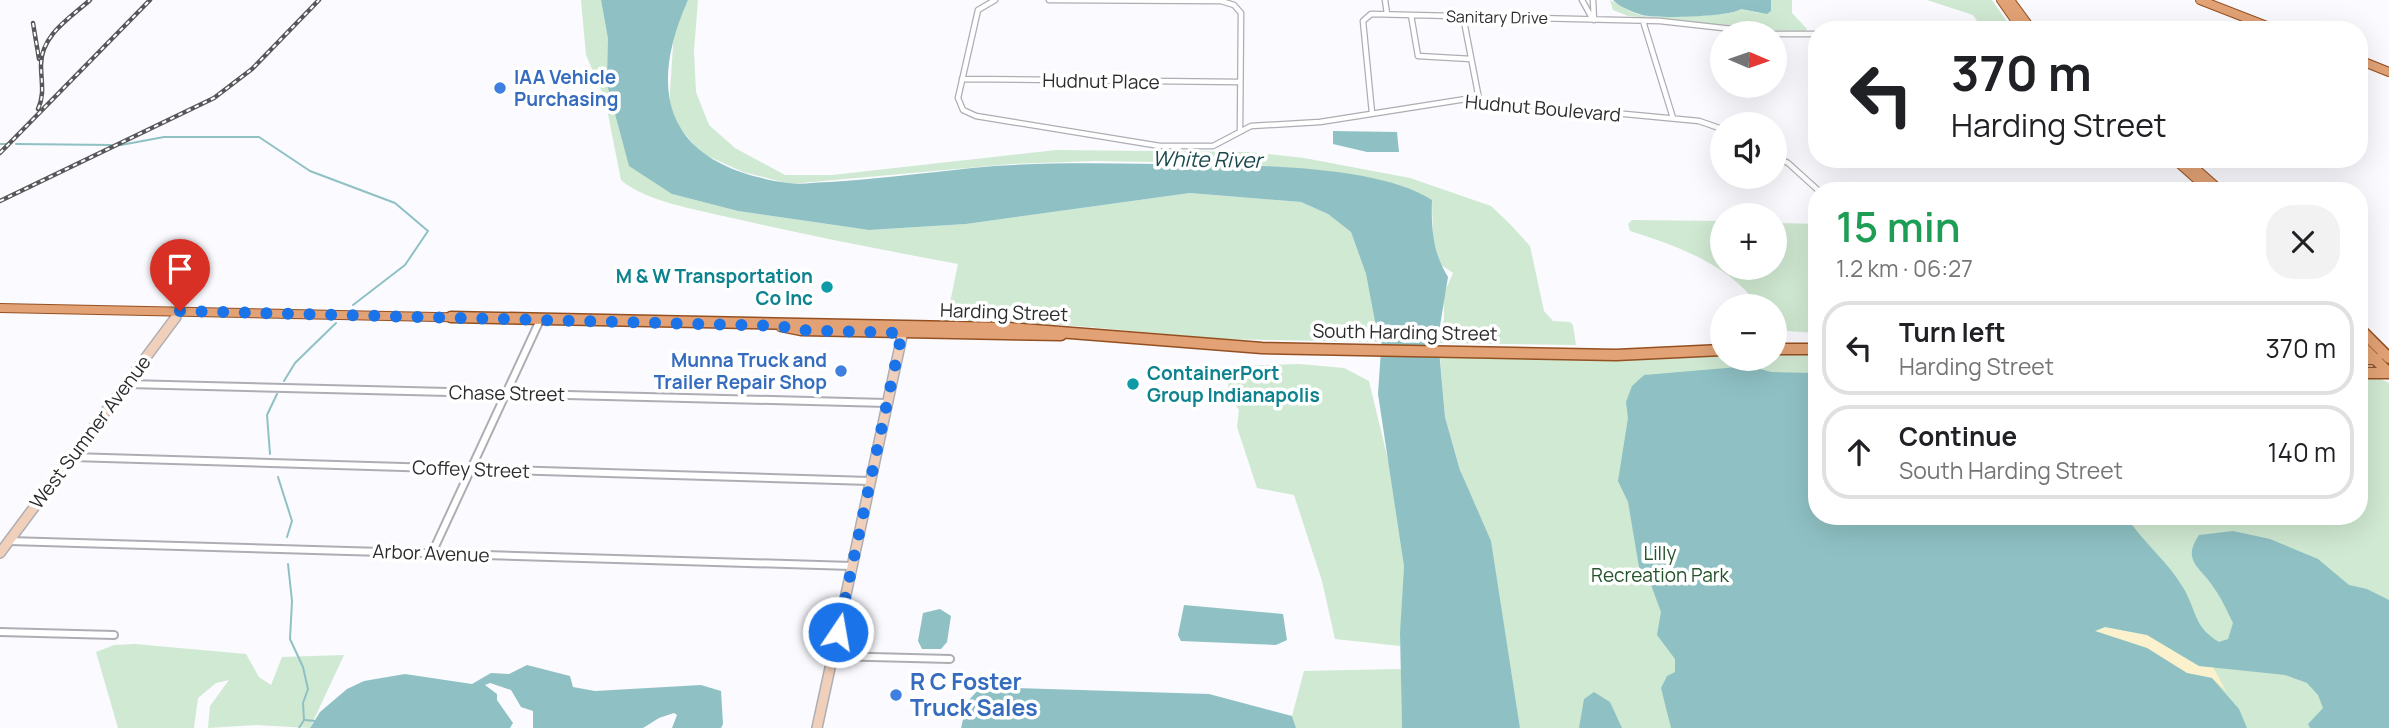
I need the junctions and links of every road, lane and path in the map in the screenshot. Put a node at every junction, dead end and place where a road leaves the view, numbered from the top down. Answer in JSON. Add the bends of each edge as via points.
{"nodes":[{"id":1,"x":995,"y":0,"type":"edge"},
{"id":2,"x":1049,"y":0,"type":"edge"},
{"id":3,"x":1385,"y":0,"type":"edge"},
{"id":4,"x":1582,"y":0,"type":"edge"},
{"id":5,"x":1593,"y":0,"type":"edge"},
{"id":6,"x":2001,"y":0,"type":"edge"},
{"id":7,"x":2010,"y":0,"type":"edge"},
{"id":8,"x":2200,"y":0,"type":"edge"},
{"id":9,"x":1240,"y":1,"type":"edge"},
{"id":10,"x":982,"y":2,"type":"edge"},
{"id":11,"x":1236,"y":5,"type":"junction"},
{"id":12,"x":1387,"y":14,"type":"junction"},
{"id":13,"x":1411,"y":15,"type":"junction"},
{"id":14,"x":1463,"y":16,"type":"junction"},
{"id":15,"x":1594,"y":20,"type":"junction"},
{"id":16,"x":1643,"y":21,"type":"junction"},
{"id":17,"x":2016,"y":21,"type":"edge"},
{"id":18,"x":2025,"y":21,"type":"edge"},
{"id":19,"x":2254,"y":21,"type":"edge"},
{"id":20,"x":1710,"y":27,"type":"edge"},
{"id":21,"x":1787,"y":34,"type":"edge"},
{"id":22,"x":1808,"y":34,"type":"edge"},
{"id":23,"x":1471,"y":58,"type":"junction"},
{"id":24,"x":2368,"y":64,"type":"edge"},
{"id":25,"x":2389,"y":72,"type":"edge"},
{"id":26,"x":962,"y":79,"type":"junction"},
{"id":27,"x":1239,"y":82,"type":"junction"},
{"id":28,"x":1479,"y":99,"type":"junction"},
{"id":29,"x":1372,"y":113,"type":"junction"},
{"id":30,"x":1673,"y":118,"type":"junction"},
{"id":31,"x":1710,"y":125,"type":"edge"},
{"id":32,"x":1240,"y":130,"type":"junction"},
{"id":33,"x":1787,"y":162,"type":"edge"},
{"id":34,"x":2184,"y":168,"type":"edge"},
{"id":35,"x":2195,"y":168,"type":"edge"},
{"id":36,"x":1809,"y":182,"type":"edge"},
{"id":37,"x":2200,"y":182,"type":"edge"},
{"id":38,"x":2211,"y":182,"type":"edge"},
{"id":39,"x":0,"y":308,"type":"edge"},
{"id":40,"x":180,"y":311,"type":"junction"},
{"id":41,"x":540,"y":320,"type":"junction"},
{"id":42,"x":903,"y":329,"type":"junction"},
{"id":43,"x":1087,"y":334,"type":"joint"},
{"id":44,"x":2368,"y":337,"type":"edge"},
{"id":45,"x":1787,"y":349,"type":"edge"},
{"id":46,"x":1808,"y":349,"type":"edge"},
{"id":47,"x":1710,"y":351,"type":"edge"},
{"id":48,"x":2368,"y":352,"type":"edge"},
{"id":49,"x":2389,"y":358,"type":"edge"},
{"id":50,"x":2368,"y":359,"type":"edge"},
{"id":51,"x":2375,"y":359,"type":"junction"},
{"id":52,"x":2368,"y":373,"type":"edge"},
{"id":53,"x":2389,"y":373,"type":"edge"},
{"id":54,"x":126,"y":384,"type":"junction"},
{"id":55,"x":506,"y":393,"type":"junction"},
{"id":56,"x":887,"y":403,"type":"junction"},
{"id":57,"x":71,"y":457,"type":"junction"},
{"id":58,"x":471,"y":469,"type":"junction"},
{"id":59,"x":870,"y":481,"type":"junction"},
{"id":60,"x":9,"y":541,"type":"junction"},
{"id":61,"x":0,"y":553,"type":"edge"},
{"id":62,"x":432,"y":553,"type":"junction"},
{"id":63,"x":852,"y":566,"type":"junction"},
{"id":64,"x":0,"y":632,"type":"edge"},
{"id":65,"x":114,"y":635,"type":"dead end"},
{"id":66,"x":832,"y":656,"type":"junction"},
{"id":67,"x":950,"y":659,"type":"dead end"},
{"id":68,"x":817,"y":728,"type":"edge"}],
"edges":[{"from":1,"to":10,"type":"street","name":"Hudnut Boulevard"},
{"from":2,"to":11,"type":"street","via":[[1221,1]]},
{"from":3,"to":12,"type":"street"},
{"from":4,"to":15,"type":"street"},
{"from":5,"to":15,"type":"street"},
{"from":6,"to":17,"type":"main road"},
{"from":7,"to":18,"type":"main road"},
{"from":8,"to":19,"type":"main road"},
{"from":9,"to":11,"type":"street"},
{"from":10,"to":26,"type":"street","name":"Hudnut Boulevard"},
{"from":11,"to":27,"type":"street","via":[[1241,13]]},
{"from":12,"to":13,"type":"street","name":"Sanitary Drive"},
{"from":12,"to":29,"type":"street","via":[[1371,14],[1363,21]]},
{"from":13,"to":14,"type":"street","name":"Sanitary Drive"},
{"from":13,"to":23,"type":"street","via":[[1418,56]]},
{"from":14,"to":15,"type":"street","name":"Sanitary Drive"},
{"from":14,"to":23,"type":"street"},
{"from":15,"to":16,"type":"street","name":"Sanitary Drive"},
{"from":16,"to":20,"type":"street","name":"Sanitary Drive"},
{"from":16,"to":30,"type":"street"},
{"from":21,"to":22,"type":"street"},
{"from":23,"to":28,"type":"street"},
{"from":24,"to":25,"type":"main road"},
{"from":26,"to":27,"type":"street","name":"Hudnut Place"},
{"from":26,"to":32,"type":"street","name":"Hudnut Boulevard","via":[[958,103],[976,116],[1160,146],[1213,146]]},
{"from":27,"to":32,"type":"street"},
{"from":28,"to":29,"type":"street","name":"Hudnut Boulevard"},
{"from":28,"to":30,"type":"street","name":"Hudnut Boulevard"},
{"from":29,"to":32,"type":"street","name":"Hudnut Boulevard"},
{"from":30,"to":31,"type":"street","name":"Hudnut Boulevard"},
{"from":33,"to":36,"type":"street"},
{"from":34,"to":37,"type":"main road"},
{"from":35,"to":38,"type":"main road"},
{"from":39,"to":40,"type":"main road"},
{"from":40,"to":41,"type":"main road"},
{"from":40,"to":54,"type":"main road","name":"West Sumner Avenue"},
{"from":41,"to":42,"type":"main road","name":"Harding Street","via":[[794,330]]},
{"from":41,"to":55,"type":"street"},
{"from":42,"to":43,"type":"main road","name":"Harding Street"},
{"from":42,"to":56,"type":"main road"},
{"from":43,"to":47,"type":"main road","name":"South Harding Street","via":[[1301,348],[1628,355]]},
{"from":44,"to":49,"type":"main road"},
{"from":45,"to":46,"type":"main road"},
{"from":48,"to":51,"type":"main road"},
{"from":49,"to":51,"type":"main road"},
{"from":50,"to":51,"type":"main road"},
{"from":51,"to":53,"type":"main road"},
{"from":52,"to":53,"type":"main road"},
{"from":54,"to":55,"type":"street","name":"Chase Street"},
{"from":54,"to":57,"type":"main road","name":"West Sumner Avenue"},
{"from":55,"to":56,"type":"street","name":"Chase Street"},
{"from":55,"to":58,"type":"street"},
{"from":56,"to":59,"type":"main road"},
{"from":57,"to":58,"type":"street","name":"Coffey Street"},
{"from":57,"to":60,"type":"main road","name":"West Sumner Avenue"},
{"from":58,"to":59,"type":"street","name":"Coffey Street"},
{"from":58,"to":62,"type":"street"},
{"from":59,"to":63,"type":"main road"},
{"from":60,"to":61,"type":"main road","name":"West Sumner Avenue"},
{"from":60,"to":62,"type":"street","name":"Arbor Avenue"},
{"from":62,"to":63,"type":"street","name":"Arbor Avenue"},
{"from":63,"to":66,"type":"main road"},
{"from":64,"to":65,"type":"street"},
{"from":66,"to":67,"type":"street"},
{"from":66,"to":68,"type":"main road"}]}
